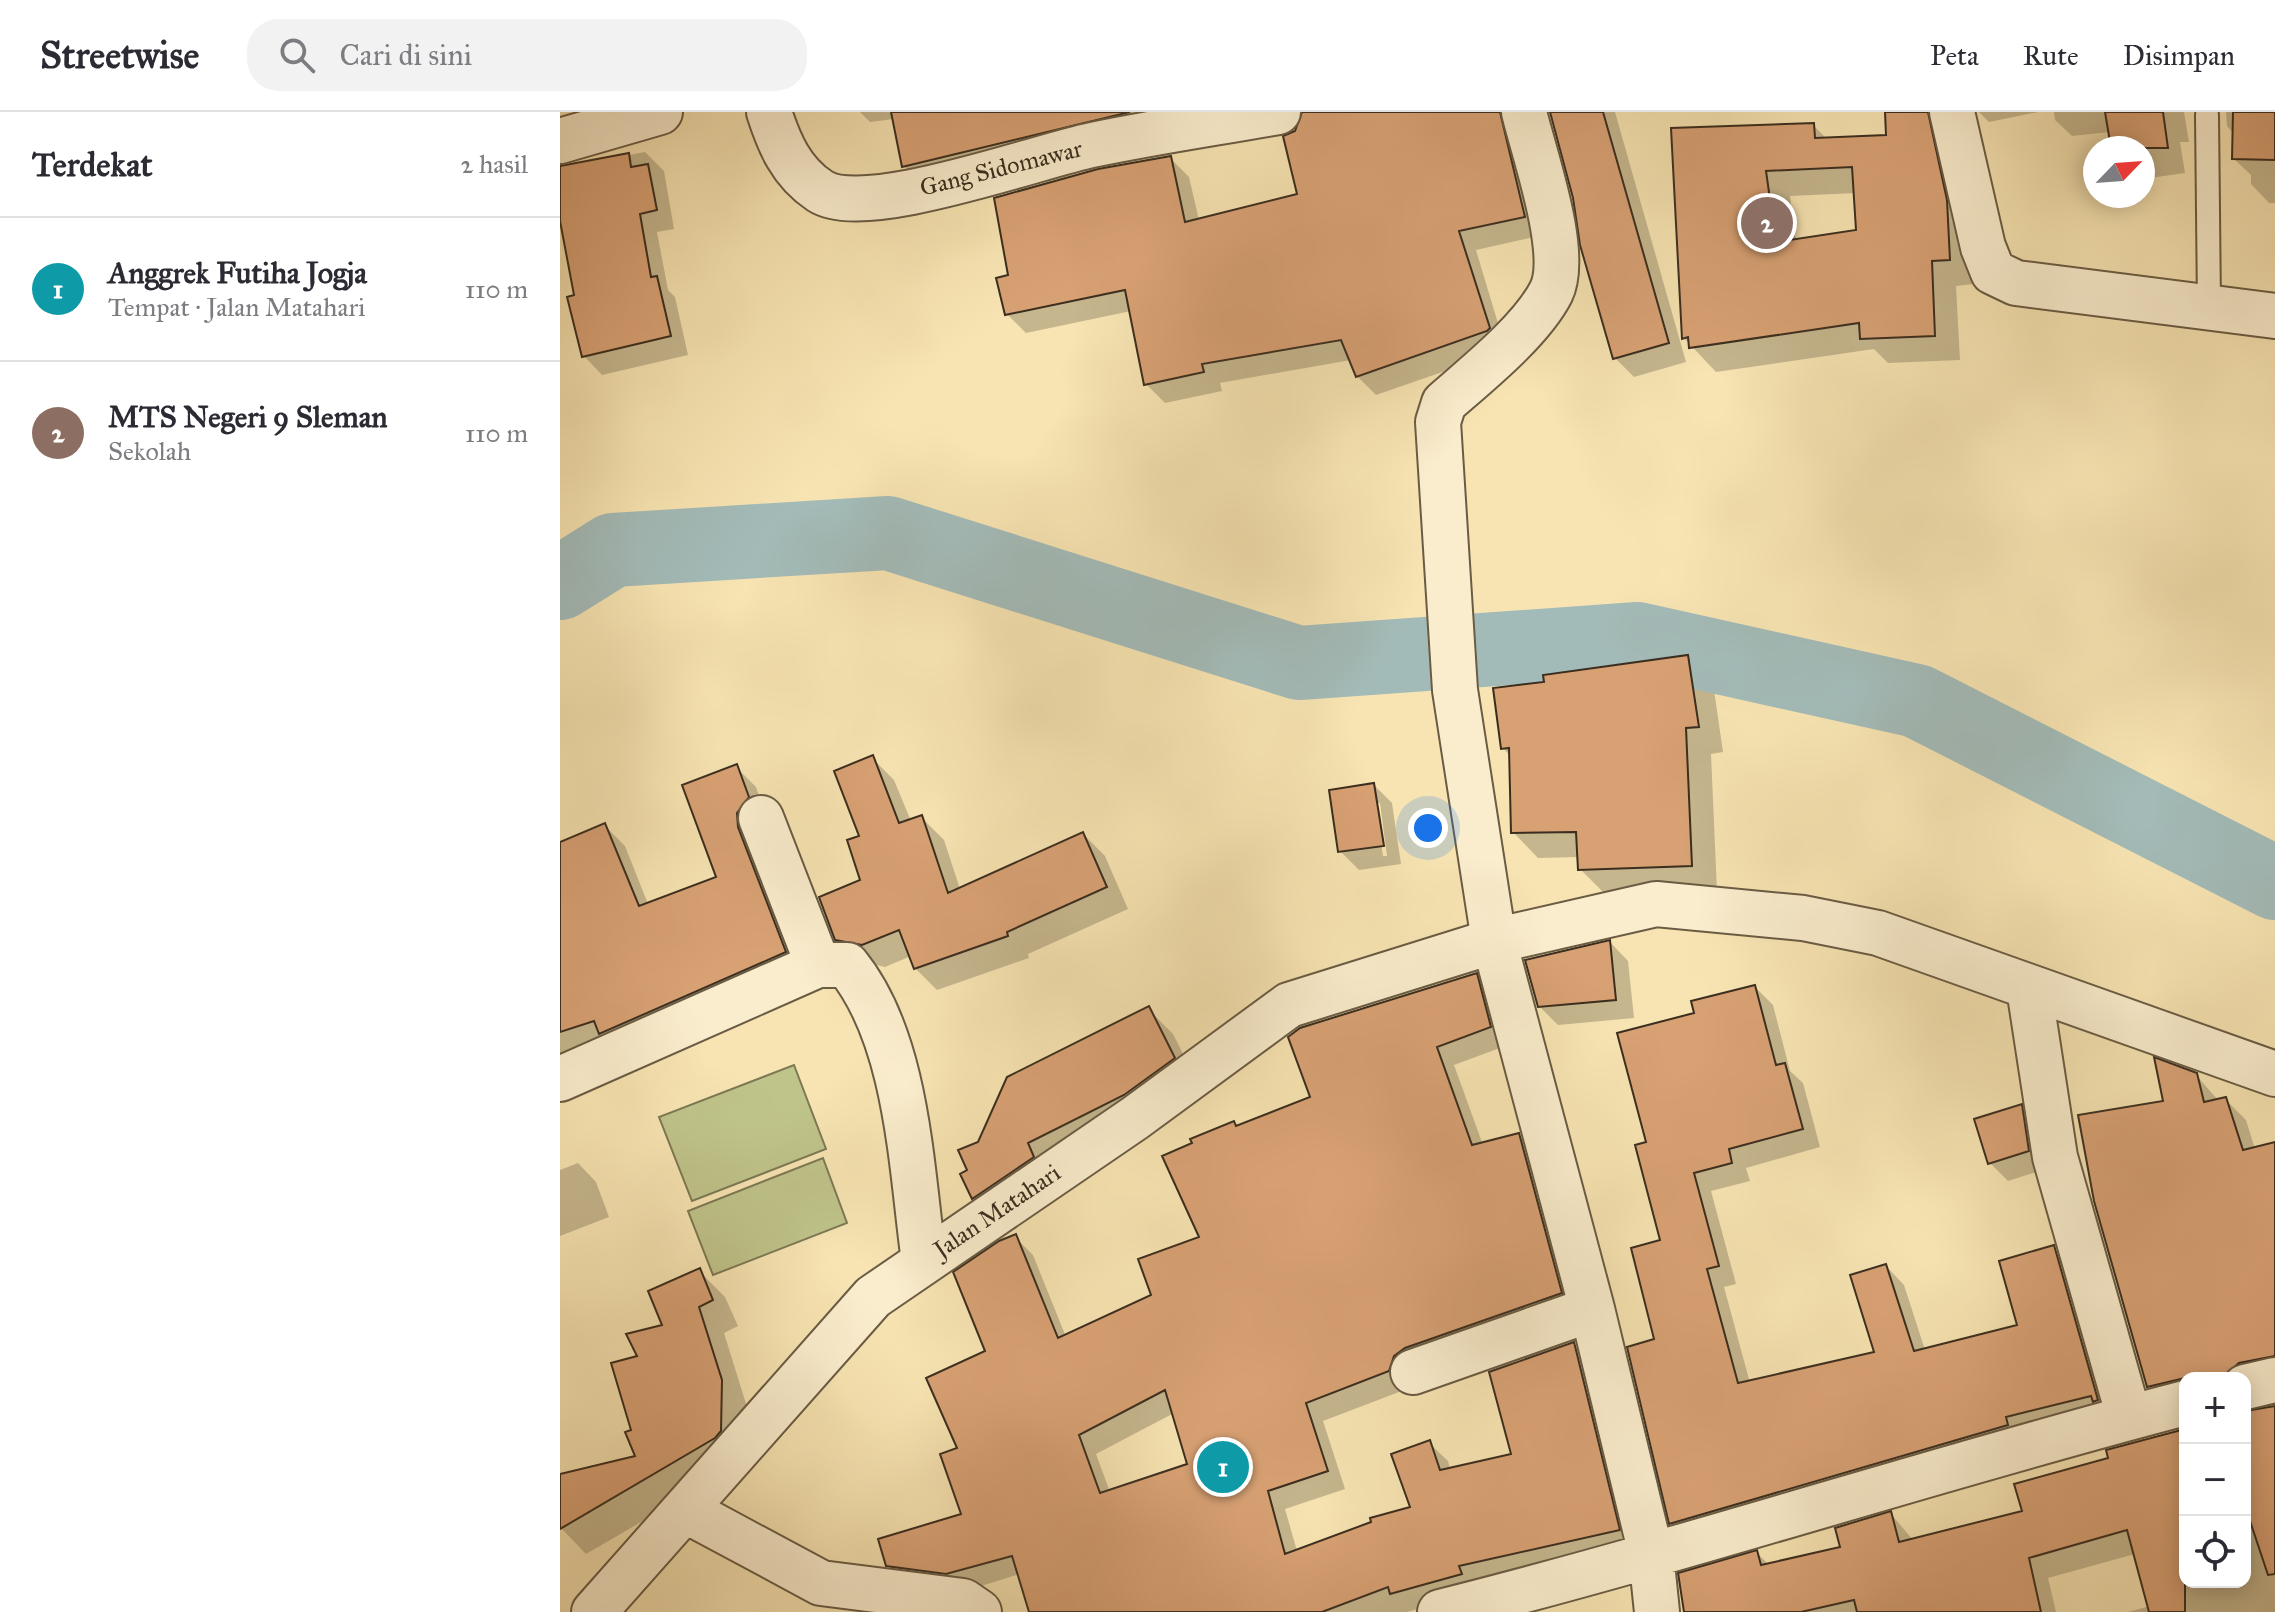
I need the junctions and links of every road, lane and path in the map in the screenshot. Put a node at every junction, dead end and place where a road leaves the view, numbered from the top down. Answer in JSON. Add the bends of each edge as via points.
{"nodes":[{"id":1,"x":660,"y":112,"type":"edge"},
{"id":2,"x":769,"y":112,"type":"edge"},
{"id":3,"x":1278,"y":112,"type":"edge"},
{"id":4,"x":1524,"y":112,"type":"edge"},
{"id":5,"x":1952,"y":112,"type":"edge"},
{"id":6,"x":2207,"y":115,"type":"dead end"},
{"id":7,"x":1086,"y":128,"type":"edge"},
{"id":8,"x":561,"y":136,"type":"edge"},
{"id":9,"x":2209,"y":307,"type":"junction"},
{"id":10,"x":2275,"y":316,"type":"edge"},
{"id":11,"x":761,"y":818,"type":"dead end"},
{"id":12,"x":1494,"y":941,"type":"junction"},
{"id":13,"x":818,"y":965,"type":"junction"},
{"id":14,"x":2029,"y":988,"type":"junction"},
{"id":15,"x":2275,"y":1074,"type":"edge"},
{"id":16,"x":560,"y":1079,"type":"edge"},
{"id":17,"x":924,"y":1261,"type":"junction"},
{"id":18,"x":1592,"y":1309,"type":"junction"},
{"id":19,"x":1413,"y":1372,"type":"dead end"},
{"id":20,"x":2275,"y":1380,"type":"edge"},
{"id":21,"x":2251,"y":1386,"type":"edge"},
{"id":22,"x":2179,"y":1404,"type":"edge"},
{"id":23,"x":2129,"y":1417,"type":"junction"},
{"id":24,"x":687,"y":1511,"type":"junction"},
{"id":25,"x":1651,"y":1554,"type":"junction"},
{"id":26,"x":594,"y":1612,"type":"edge"},
{"id":27,"x":979,"y":1612,"type":"edge"},
{"id":28,"x":1440,"y":1612,"type":"edge"},
{"id":29,"x":1657,"y":1612,"type":"edge"}],
"edges":[{"from":1,"to":8,"type":"street"},
{"from":2,"to":7,"type":"street","name":"Gang Sidomawar","via":[[783,155],[822,193],[875,199],[938,187]]},
{"from":3,"to":7,"type":"street","name":"Gang Sidomawar"},
{"from":4,"to":12,"type":"street","via":[[1558,263],[1552,291],[1530,320],[1444,403],[1438,422],[1455,690]]},
{"from":5,"to":9,"type":"street","via":[[1993,272],[2016,283]]},
{"from":6,"to":9,"type":"lane"},
{"from":9,"to":10,"type":"street"},
{"from":11,"to":13,"type":"street"},
{"from":12,"to":14,"type":"street","name":"Jalan Matahari","via":[[1656,904],[1803,918],[1878,933]]},
{"from":12,"to":17,"type":"street","name":"Jalan Matahari","via":[[1289,1005],[1135,1118]]},
{"from":12,"to":18,"type":"street"},
{"from":13,"to":16,"type":"street"},
{"from":13,"to":17,"type":"street","via":[[847,965],[868,991],[898,1081]]},
{"from":14,"to":15,"type":"street","name":"Jalan Matahari"},
{"from":14,"to":23,"type":"street","via":[[2055,1157]]},
{"from":17,"to":24,"type":"street","name":"Jalan Matahari","via":[[873,1297]]},
{"from":18,"to":19,"type":"street"},
{"from":18,"to":25,"type":"street"},
{"from":20,"to":21,"type":"street"},
{"from":22,"to":23,"type":"street"},
{"from":23,"to":25,"type":"street"},
{"from":24,"to":26,"type":"street","name":"Jalan Matahari"},
{"from":24,"to":27,"type":"street","via":[[821,1583],[963,1601]]},
{"from":25,"to":28,"type":"street"},
{"from":25,"to":29,"type":"street"}]}
